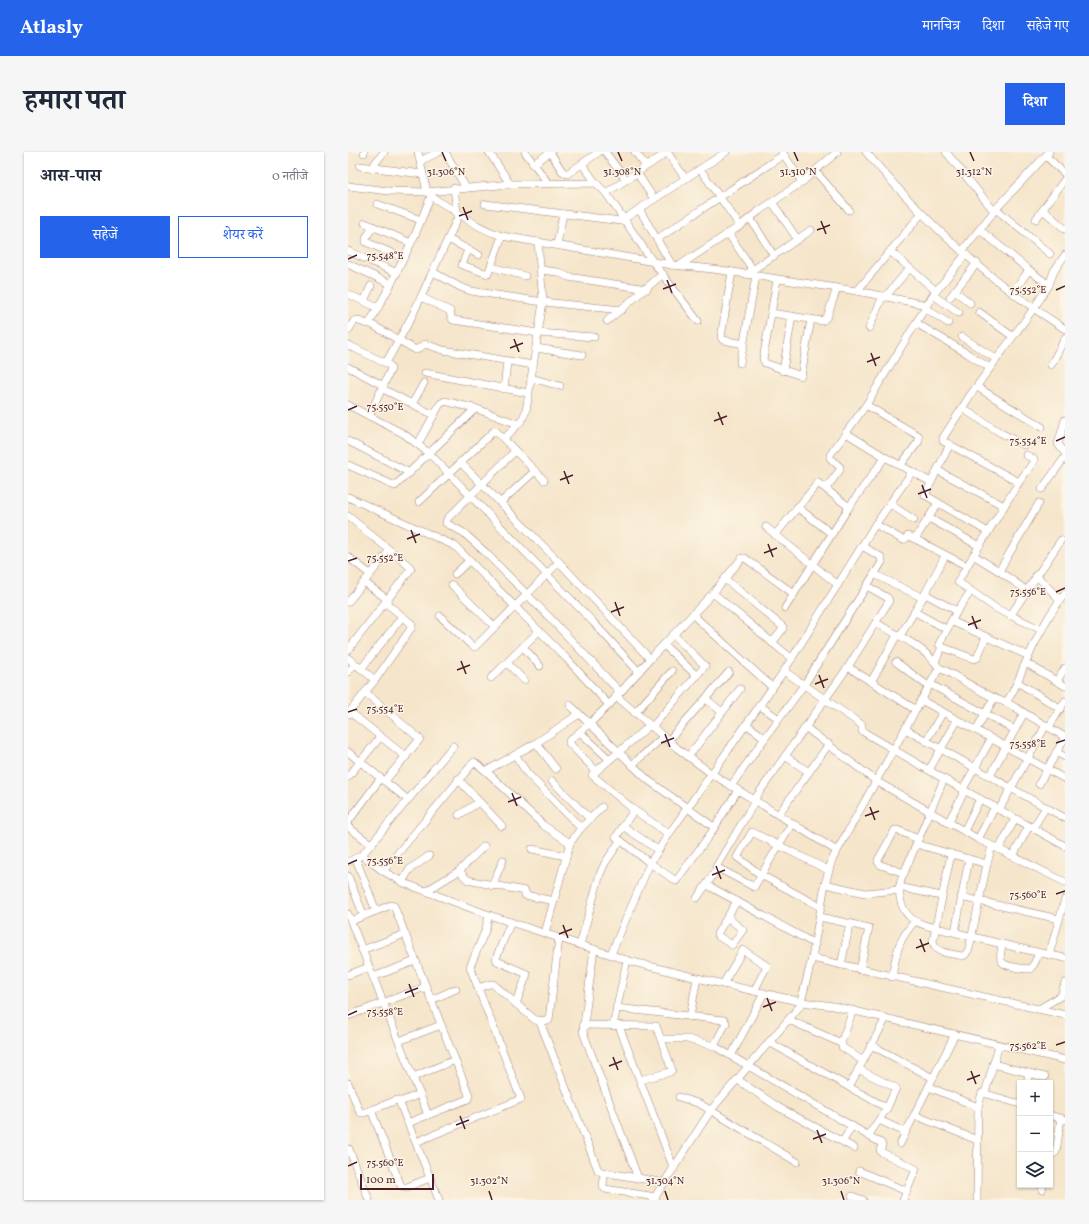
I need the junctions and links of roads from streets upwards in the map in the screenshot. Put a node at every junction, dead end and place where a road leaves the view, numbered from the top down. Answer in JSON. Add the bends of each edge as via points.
{"nodes":[{"id":1,"x":384,"y":152,"type":"edge"},
{"id":2,"x":418,"y":152,"type":"edge"},
{"id":3,"x":439,"y":152,"type":"edge"},
{"id":4,"x":445,"y":152,"type":"edge"},
{"id":5,"x":489,"y":152,"type":"edge"},
{"id":6,"x":525,"y":152,"type":"edge"},
{"id":7,"x":551,"y":152,"type":"edge"},
{"id":8,"x":599,"y":152,"type":"edge"},
{"id":9,"x":605,"y":152,"type":"edge"},
{"id":10,"x":635,"y":152,"type":"edge"},
{"id":11,"x":668,"y":152,"type":"edge"},
{"id":12,"x":837,"y":152,"type":"edge"},
{"id":13,"x":866,"y":152,"type":"edge"},
{"id":14,"x":946,"y":152,"type":"edge"},
{"id":15,"x":721,"y":153,"type":"edge"},
{"id":16,"x":782,"y":153,"type":"edge"},
{"id":17,"x":1047,"y":154,"type":"edge"},
{"id":18,"x":420,"y":161,"type":"junction"},
{"id":19,"x":533,"y":164,"type":"junction"},
{"id":20,"x":582,"y":164,"type":"junction"},
{"id":21,"x":360,"y":166,"type":"dead end"},
{"id":22,"x":646,"y":166,"type":"junction"},
{"id":23,"x":372,"y":167,"type":"junction"},
{"id":24,"x":700,"y":169,"type":"junction"},
{"id":25,"x":815,"y":171,"type":"junction"},
{"id":26,"x":637,"y":173,"type":"junction"},
{"id":27,"x":422,"y":174,"type":"junction"},
{"id":28,"x":1065,"y":174,"type":"edge"},
{"id":29,"x":685,"y":178,"type":"junction"},
{"id":30,"x":626,"y":180,"type":"junction"},
{"id":31,"x":1065,"y":180,"type":"edge"},
{"id":32,"x":596,"y":182,"type":"junction"},
{"id":33,"x":802,"y":182,"type":"junction"},
{"id":34,"x":548,"y":183,"type":"junction"},
{"id":35,"x":510,"y":184,"type":"junction"},
{"id":36,"x":348,"y":186,"type":"edge"},
{"id":37,"x":454,"y":188,"type":"junction"},
{"id":38,"x":466,"y":188,"type":"junction"},
{"id":39,"x":606,"y":193,"type":"junction"},
{"id":40,"x":429,"y":194,"type":"junction"},
{"id":41,"x":720,"y":197,"type":"junction"},
{"id":42,"x":654,"y":199,"type":"junction"},
{"id":43,"x":772,"y":202,"type":"junction"},
{"id":44,"x":377,"y":204,"type":"dead end"},
{"id":45,"x":485,"y":204,"type":"dead end"},
{"id":46,"x":639,"y":209,"type":"junction"},
{"id":47,"x":849,"y":210,"type":"dead end"},
{"id":48,"x":995,"y":210,"type":"junction"},
{"id":49,"x":1042,"y":210,"type":"junction"},
{"id":50,"x":922,"y":213,"type":"junction"},
{"id":51,"x":458,"y":214,"type":"junction"},
{"id":52,"x":562,"y":214,"type":"junction"},
{"id":53,"x":750,"y":218,"type":"junction"},
{"id":54,"x":1036,"y":218,"type":"dead end"},
{"id":55,"x":624,"y":219,"type":"junction"},
{"id":56,"x":421,"y":220,"type":"junction"},
{"id":57,"x":366,"y":223,"type":"dead end"},
{"id":58,"x":373,"y":226,"type":"junction"},
{"id":59,"x":740,"y":226,"type":"junction"},
{"id":60,"x":1065,"y":229,"type":"edge"},
{"id":61,"x":811,"y":230,"type":"dead end"},
{"id":62,"x":980,"y":230,"type":"junction"},
{"id":63,"x":728,"y":233,"type":"junction"},
{"id":64,"x":502,"y":236,"type":"junction"},
{"id":65,"x":448,"y":239,"type":"junction"},
{"id":66,"x":656,"y":239,"type":"junction"},
{"id":67,"x":798,"y":240,"type":"junction"},
{"id":68,"x":538,"y":242,"type":"junction"},
{"id":69,"x":411,"y":243,"type":"junction"},
{"id":70,"x":557,"y":244,"type":"junction"},
{"id":71,"x":468,"y":250,"type":"junction"},
{"id":72,"x":890,"y":251,"type":"junction"},
{"id":73,"x":350,"y":252,"type":"edge"},
{"id":74,"x":964,"y":253,"type":"junction"},
{"id":75,"x":1050,"y":254,"type":"dead end"},
{"id":76,"x":479,"y":255,"type":"dead end"},
{"id":77,"x":1065,"y":255,"type":"edge"},
{"id":78,"x":774,"y":256,"type":"junction"},
{"id":79,"x":403,"y":258,"type":"junction"},
{"id":80,"x":348,"y":261,"type":"edge"},
{"id":81,"x":653,"y":262,"type":"junction"},
{"id":82,"x":977,"y":263,"type":"junction"},
{"id":83,"x":348,"y":264,"type":"edge"},
{"id":84,"x":676,"y":265,"type":"junction"},
{"id":85,"x":492,"y":267,"type":"junction"},
{"id":86,"x":909,"y":269,"type":"junction"},
{"id":87,"x":541,"y":270,"type":"junction"},
{"id":88,"x":1029,"y":270,"type":"junction"},
{"id":89,"x":433,"y":272,"type":"junction"},
{"id":90,"x":732,"y":272,"type":"junction"},
{"id":91,"x":397,"y":273,"type":"junction"},
{"id":92,"x":662,"y":274,"type":"junction"},
{"id":93,"x":752,"y":274,"type":"junction"},
{"id":94,"x":525,"y":276,"type":"dead end"},
{"id":95,"x":777,"y":280,"type":"junction"},
{"id":96,"x":392,"y":284,"type":"junction"},
{"id":97,"x":1049,"y":285,"type":"junction"},
{"id":98,"x":371,"y":286,"type":"dead end"},
{"id":99,"x":837,"y":288,"type":"junction"},
{"id":100,"x":647,"y":289,"type":"junction"},
{"id":101,"x":856,"y":291,"type":"junction"},
{"id":102,"x":1012,"y":292,"type":"junction"},
{"id":103,"x":934,"y":293,"type":"junction"},
{"id":104,"x":348,"y":294,"type":"edge"},
{"id":105,"x":884,"y":296,"type":"junction"},
{"id":106,"x":421,"y":297,"type":"junction"},
{"id":107,"x":364,"y":301,"type":"junction"},
{"id":108,"x":543,"y":302,"type":"junction"},
{"id":109,"x":970,"y":303,"type":"dead end"},
{"id":110,"x":926,"y":306,"type":"junction"},
{"id":111,"x":378,"y":308,"type":"junction"},
{"id":112,"x":1034,"y":308,"type":"junction"},
{"id":113,"x":622,"y":310,"type":"junction"},
{"id":114,"x":979,"y":312,"type":"dead end"},
{"id":115,"x":771,"y":313,"type":"junction"},
{"id":116,"x":959,"y":313,"type":"dead end"},
{"id":117,"x":792,"y":316,"type":"junction"},
{"id":118,"x":811,"y":320,"type":"junction"},
{"id":119,"x":607,"y":321,"type":"dead end"},
{"id":120,"x":698,"y":322,"type":"dead end"},
{"id":121,"x":369,"y":323,"type":"junction"},
{"id":122,"x":916,"y":323,"type":"junction"},
{"id":123,"x":948,"y":323,"type":"dead end"},
{"id":124,"x":869,"y":328,"type":"dead end"},
{"id":125,"x":349,"y":329,"type":"edge"},
{"id":126,"x":1065,"y":329,"type":"edge"},
{"id":127,"x":538,"y":333,"type":"junction"},
{"id":128,"x":1012,"y":336,"type":"junction"},
{"id":129,"x":594,"y":337,"type":"dead end"},
{"id":130,"x":962,"y":337,"type":"dead end"},
{"id":131,"x":1065,"y":338,"type":"edge"},
{"id":132,"x":398,"y":340,"type":"junction"},
{"id":133,"x":744,"y":344,"type":"junction"},
{"id":134,"x":348,"y":345,"type":"edge"},
{"id":135,"x":536,"y":348,"type":"junction"},
{"id":136,"x":582,"y":355,"type":"dead end"},
{"id":137,"x":996,"y":359,"type":"junction"},
{"id":138,"x":385,"y":362,"type":"junction"},
{"id":139,"x":507,"y":362,"type":"junction"},
{"id":140,"x":740,"y":363,"type":"dead end"},
{"id":141,"x":533,"y":365,"type":"junction"},
{"id":142,"x":1051,"y":365,"type":"dead end"},
{"id":143,"x":348,"y":367,"type":"edge"},
{"id":144,"x":990,"y":368,"type":"junction"},
{"id":145,"x":783,"y":371,"type":"junction"},
{"id":146,"x":426,"y":373,"type":"dead end"},
{"id":147,"x":531,"y":378,"type":"junction"},
{"id":148,"x":424,"y":383,"type":"dead end"},
{"id":149,"x":560,"y":386,"type":"dead end"},
{"id":150,"x":383,"y":387,"type":"junction"},
{"id":151,"x":977,"y":387,"type":"junction"},
{"id":152,"x":504,"y":389,"type":"junction"},
{"id":153,"x":528,"y":393,"type":"junction"},
{"id":154,"x":412,"y":404,"type":"junction"},
{"id":155,"x":348,"y":405,"type":"edge"},
{"id":156,"x":866,"y":405,"type":"junction"},
{"id":157,"x":962,"y":408,"type":"junction"},
{"id":158,"x":475,"y":409,"type":"junction"},
{"id":159,"x":434,"y":414,"type":"junction"},
{"id":160,"x":369,"y":416,"type":"junction"},
{"id":161,"x":1065,"y":420,"type":"edge"},
{"id":162,"x":518,"y":424,"type":"junction"},
{"id":163,"x":1042,"y":427,"type":"dead end"},
{"id":164,"x":846,"y":433,"type":"junction"},
{"id":165,"x":504,"y":439,"type":"junction"},
{"id":166,"x":348,"y":441,"type":"edge"},
{"id":167,"x":418,"y":444,"type":"junction"},
{"id":168,"x":950,"y":444,"type":"junction"},
{"id":169,"x":1024,"y":445,"type":"dead end"},
{"id":170,"x":515,"y":451,"type":"junction"},
{"id":171,"x":1065,"y":453,"type":"edge"},
{"id":172,"x":430,"y":454,"type":"junction"},
{"id":173,"x":1026,"y":455,"type":"dead end"},
{"id":174,"x":885,"y":457,"type":"junction"},
{"id":175,"x":1065,"y":457,"type":"edge"},
{"id":176,"x":460,"y":462,"type":"junction"},
{"id":177,"x":348,"y":465,"type":"edge"},
{"id":178,"x":900,"y":466,"type":"junction"},
{"id":179,"x":535,"y":470,"type":"junction"},
{"id":180,"x":937,"y":470,"type":"junction"},
{"id":181,"x":912,"y":472,"type":"junction"},
{"id":182,"x":410,"y":473,"type":"junction"},
{"id":183,"x":448,"y":473,"type":"junction"},
{"id":184,"x":544,"y":480,"type":"dead end"},
{"id":185,"x":931,"y":482,"type":"junction"},
{"id":186,"x":1019,"y":482,"type":"junction"},
{"id":187,"x":482,"y":485,"type":"junction"},
{"id":188,"x":826,"y":488,"type":"junction"},
{"id":189,"x":1042,"y":489,"type":"dead end"},
{"id":190,"x":348,"y":497,"type":"edge"},
{"id":191,"x":470,"y":497,"type":"junction"},
{"id":192,"x":419,"y":502,"type":"dead end"},
{"id":193,"x":500,"y":503,"type":"junction"},
{"id":194,"x":938,"y":503,"type":"junction"},
{"id":195,"x":890,"y":504,"type":"junction"},
{"id":196,"x":1039,"y":504,"type":"dead end"},
{"id":197,"x":1004,"y":506,"type":"junction"},
{"id":198,"x":797,"y":507,"type":"junction"},
{"id":199,"x":849,"y":507,"type":"junction"},
{"id":200,"x":348,"y":516,"type":"edge"},
{"id":201,"x":929,"y":518,"type":"junction"},
{"id":202,"x":914,"y":520,"type":"dead end"},
{"id":203,"x":875,"y":524,"type":"junction"},
{"id":204,"x":766,"y":527,"type":"dead end"},
{"id":205,"x":988,"y":532,"type":"junction"},
{"id":206,"x":832,"y":534,"type":"junction"},
{"id":207,"x":775,"y":535,"type":"junction"},
{"id":208,"x":915,"y":539,"type":"junction"},
{"id":209,"x":1061,"y":540,"type":"dead end"},
{"id":210,"x":862,"y":546,"type":"junction"},
{"id":211,"x":979,"y":546,"type":"junction"},
{"id":212,"x":390,"y":550,"type":"junction"},
{"id":213,"x":973,"y":555,"type":"junction"},
{"id":214,"x":945,"y":556,"type":"junction"},
{"id":215,"x":348,"y":557,"type":"edge"},
{"id":216,"x":470,"y":560,"type":"junction"},
{"id":217,"x":559,"y":562,"type":"junction"},
{"id":218,"x":812,"y":565,"type":"junction"},
{"id":219,"x":966,"y":566,"type":"junction"},
{"id":220,"x":999,"y":571,"type":"junction"},
{"id":221,"x":370,"y":574,"type":"junction"},
{"id":222,"x":455,"y":574,"type":"dead end"},
{"id":223,"x":546,"y":574,"type":"junction"},
{"id":224,"x":874,"y":574,"type":"junction"},
{"id":225,"x":1036,"y":576,"type":"junction"},
{"id":226,"x":725,"y":579,"type":"junction"},
{"id":227,"x":364,"y":582,"type":"junction"},
{"id":228,"x":452,"y":585,"type":"dead end"},
{"id":229,"x":838,"y":585,"type":"junction"},
{"id":230,"x":867,"y":586,"type":"junction"},
{"id":231,"x":1026,"y":590,"type":"junction"},
{"id":232,"x":971,"y":591,"type":"junction"},
{"id":233,"x":713,"y":593,"type":"junction"},
{"id":234,"x":526,"y":594,"type":"junction"},
{"id":235,"x":794,"y":594,"type":"junction"},
{"id":236,"x":1065,"y":594,"type":"edge"},
{"id":237,"x":924,"y":596,"type":"junction"},
{"id":238,"x":1060,"y":600,"type":"junction"},
{"id":239,"x":348,"y":602,"type":"edge"},
{"id":240,"x":387,"y":602,"type":"junction"},
{"id":241,"x":515,"y":606,"type":"junction"},
{"id":242,"x":785,"y":608,"type":"dead end"},
{"id":243,"x":957,"y":611,"type":"junction"},
{"id":244,"x":915,"y":612,"type":"junction"},
{"id":245,"x":693,"y":615,"type":"junction"},
{"id":246,"x":402,"y":616,"type":"junction"},
{"id":247,"x":440,"y":616,"type":"dead end"},
{"id":248,"x":1010,"y":616,"type":"junction"},
{"id":249,"x":951,"y":621,"type":"junction"},
{"id":250,"x":876,"y":623,"type":"junction"},
{"id":251,"x":495,"y":627,"type":"junction"},
{"id":252,"x":946,"y":629,"type":"junction"},
{"id":253,"x":1042,"y":630,"type":"junction"},
{"id":254,"x":539,"y":631,"type":"junction"},
{"id":255,"x":674,"y":635,"type":"junction"},
{"id":256,"x":899,"y":635,"type":"junction"},
{"id":257,"x":986,"y":637,"type":"junction"},
{"id":258,"x":772,"y":643,"type":"junction"},
{"id":259,"x":664,"y":645,"type":"junction"},
{"id":260,"x":523,"y":647,"type":"junction"},
{"id":261,"x":942,"y":647,"type":"junction"},
{"id":262,"x":348,"y":650,"type":"edge"},
{"id":263,"x":348,"y":658,"type":"edge"},
{"id":264,"x":650,"y":659,"type":"junction"},
{"id":265,"x":792,"y":659,"type":"junction"},
{"id":266,"x":1027,"y":660,"type":"junction"},
{"id":267,"x":896,"y":662,"type":"dead end"},
{"id":268,"x":507,"y":663,"type":"junction"},
{"id":269,"x":355,"y":664,"type":"junction"},
{"id":270,"x":540,"y":666,"type":"dead end"},
{"id":271,"x":938,"y":666,"type":"junction"},
{"id":272,"x":848,"y":667,"type":"junction"},
{"id":273,"x":1065,"y":668,"type":"edge"},
{"id":274,"x":361,"y":669,"type":"junction"},
{"id":275,"x":672,"y":671,"type":"dead end"},
{"id":276,"x":784,"y":671,"type":"junction"},
{"id":277,"x":348,"y":672,"type":"edge"},
{"id":278,"x":639,"y":672,"type":"junction"},
{"id":279,"x":729,"y":672,"type":"dead end"},
{"id":280,"x":697,"y":676,"type":"junction"},
{"id":281,"x":491,"y":678,"type":"dead end"},
{"id":282,"x":375,"y":680,"type":"junction"},
{"id":283,"x":524,"y":680,"type":"dead end"},
{"id":284,"x":1057,"y":681,"type":"junction"},
{"id":285,"x":871,"y":682,"type":"junction"},
{"id":286,"x":1017,"y":682,"type":"junction"},
{"id":287,"x":804,"y":685,"type":"junction"},
{"id":288,"x":929,"y":685,"type":"junction"},
{"id":289,"x":1065,"y":686,"type":"edge"},
{"id":290,"x":772,"y":687,"type":"junction"},
{"id":291,"x":740,"y":689,"type":"dead end"},
{"id":292,"x":365,"y":692,"type":"junction"},
{"id":293,"x":618,"y":694,"type":"junction"},
{"id":294,"x":825,"y":698,"type":"junction"},
{"id":295,"x":994,"y":698,"type":"junction"},
{"id":296,"x":706,"y":699,"type":"junction"},
{"id":297,"x":921,"y":700,"type":"junction"},
{"id":298,"x":1065,"y":701,"type":"edge"},
{"id":299,"x":1006,"y":702,"type":"junction"},
{"id":300,"x":570,"y":705,"type":"dead end"},
{"id":301,"x":609,"y":705,"type":"junction"},
{"id":302,"x":759,"y":705,"type":"junction"},
{"id":303,"x":1061,"y":709,"type":"junction"},
{"id":304,"x":916,"y":710,"type":"junction"},
{"id":305,"x":722,"y":712,"type":"junction"},
{"id":306,"x":942,"y":712,"type":"junction"},
{"id":307,"x":349,"y":713,"type":"edge"},
{"id":308,"x":636,"y":713,"type":"junction"},
{"id":309,"x":1024,"y":713,"type":"junction"},
{"id":310,"x":579,"y":714,"type":"junction"},
{"id":311,"x":985,"y":714,"type":"junction"},
{"id":312,"x":779,"y":719,"type":"junction"},
{"id":313,"x":957,"y":721,"type":"junction"},
{"id":314,"x":589,"y":724,"type":"junction"},
{"id":315,"x":746,"y":724,"type":"junction"},
{"id":316,"x":651,"y":726,"type":"junction"},
{"id":317,"x":1048,"y":726,"type":"junction"},
{"id":318,"x":805,"y":727,"type":"junction"},
{"id":319,"x":905,"y":729,"type":"junction"},
{"id":320,"x":976,"y":730,"type":"junction"},
{"id":321,"x":1015,"y":730,"type":"junction"},
{"id":322,"x":580,"y":732,"type":"junction"},
{"id":323,"x":380,"y":737,"type":"junction"},
{"id":324,"x":765,"y":738,"type":"junction"},
{"id":325,"x":665,"y":739,"type":"junction"},
{"id":326,"x":991,"y":739,"type":"junction"},
{"id":327,"x":926,"y":741,"type":"junction"},
{"id":328,"x":536,"y":743,"type":"junction"},
{"id":329,"x":829,"y":744,"type":"junction"},
{"id":330,"x":453,"y":746,"type":"dead end"},
{"id":331,"x":1006,"y":747,"type":"junction"},
{"id":332,"x":893,"y":750,"type":"junction"},
{"id":333,"x":941,"y":750,"type":"junction"},
{"id":334,"x":348,"y":752,"type":"edge"},
{"id":335,"x":618,"y":752,"type":"junction"},
{"id":336,"x":1056,"y":752,"type":"junction"},
{"id":337,"x":516,"y":756,"type":"junction"},
{"id":338,"x":785,"y":756,"type":"junction"},
{"id":339,"x":406,"y":757,"type":"junction"},
{"id":340,"x":688,"y":757,"type":"junction"},
{"id":341,"x":1065,"y":757,"type":"edge"},
{"id":342,"x":609,"y":759,"type":"junction"},
{"id":343,"x":1027,"y":759,"type":"junction"},
{"id":344,"x":360,"y":762,"type":"junction"},
{"id":345,"x":632,"y":765,"type":"junction"},
{"id":346,"x":975,"y":768,"type":"junction"},
{"id":347,"x":556,"y":769,"type":"dead end"},
{"id":348,"x":1047,"y":769,"type":"junction"},
{"id":349,"x":930,"y":770,"type":"junction"},
{"id":350,"x":486,"y":771,"type":"junction"},
{"id":351,"x":596,"y":771,"type":"junction"},
{"id":352,"x":809,"y":772,"type":"junction"},
{"id":353,"x":712,"y":774,"type":"junction"},
{"id":354,"x":990,"y":776,"type":"junction"},
{"id":355,"x":348,"y":777,"type":"edge"},
{"id":356,"x":458,"y":779,"type":"junction"},
{"id":357,"x":944,"y":779,"type":"junction"},
{"id":358,"x":1065,"y":779,"type":"edge"},
{"id":359,"x":382,"y":780,"type":"junction"},
{"id":360,"x":552,"y":781,"type":"dead end"},
{"id":361,"x":876,"y":781,"type":"junction"},
{"id":362,"x":1039,"y":784,"type":"dead end"},
{"id":363,"x":731,"y":786,"type":"junction"},
{"id":364,"x":1011,"y":788,"type":"junction"},
{"id":365,"x":738,"y":790,"type":"junction"},
{"id":366,"x":964,"y":790,"type":"junction"},
{"id":367,"x":407,"y":799,"type":"junction"},
{"id":368,"x":980,"y":799,"type":"junction"},
{"id":369,"x":754,"y":800,"type":"junction"},
{"id":370,"x":479,"y":802,"type":"junction"},
{"id":371,"x":602,"y":808,"type":"dead end"},
{"id":372,"x":997,"y":808,"type":"junction"},
{"id":373,"x":1046,"y":808,"type":"junction"},
{"id":374,"x":687,"y":809,"type":"junction"},
{"id":375,"x":634,"y":810,"type":"junction"},
{"id":376,"x":930,"y":812,"type":"junction"},
{"id":377,"x":459,"y":815,"type":"dead end"},
{"id":378,"x":778,"y":815,"type":"junction"},
{"id":379,"x":1065,"y":818,"type":"edge"},
{"id":380,"x":590,"y":819,"type":"junction"},
{"id":381,"x":1015,"y":819,"type":"junction"},
{"id":382,"x":348,"y":822,"type":"edge"},
{"id":383,"x":792,"y":823,"type":"junction"},
{"id":384,"x":948,"y":823,"type":"junction"},
{"id":385,"x":502,"y":826,"type":"dead end"},
{"id":386,"x":624,"y":826,"type":"junction"},
{"id":387,"x":348,"y":827,"type":"edge"},
{"id":388,"x":714,"y":827,"type":"junction"},
{"id":389,"x":581,"y":828,"type":"junction"},
{"id":390,"x":1031,"y":828,"type":"junction"},
{"id":391,"x":964,"y":831,"type":"junction"},
{"id":392,"x":669,"y":834,"type":"junction"},
{"id":393,"x":978,"y":839,"type":"junction"},
{"id":394,"x":620,"y":841,"type":"junction"},
{"id":395,"x":917,"y":842,"type":"junction"},
{"id":396,"x":570,"y":843,"type":"junction"},
{"id":397,"x":372,"y":845,"type":"junction"},
{"id":398,"x":484,"y":846,"type":"dead end"},
{"id":399,"x":778,"y":846,"type":"junction"},
{"id":400,"x":1065,"y":846,"type":"edge"},
{"id":401,"x":995,"y":848,"type":"junction"},
{"id":402,"x":532,"y":849,"type":"dead end"},
{"id":403,"x":658,"y":850,"type":"junction"},
{"id":404,"x":837,"y":851,"type":"junction"},
{"id":405,"x":951,"y":854,"type":"junction"},
{"id":406,"x":429,"y":856,"type":"dead end"},
{"id":407,"x":566,"y":856,"type":"junction"},
{"id":408,"x":1013,"y":856,"type":"junction"},
{"id":409,"x":359,"y":857,"type":"junction"},
{"id":410,"x":969,"y":859,"type":"junction"},
{"id":411,"x":503,"y":860,"type":"dead end"},
{"id":412,"x":348,"y":862,"type":"edge"},
{"id":413,"x":650,"y":863,"type":"junction"},
{"id":414,"x":987,"y":864,"type":"junction"},
{"id":415,"x":718,"y":868,"type":"junction"},
{"id":416,"x":828,"y":870,"type":"junction"},
{"id":417,"x":383,"y":871,"type":"junction"},
{"id":418,"x":459,"y":871,"type":"junction"},
{"id":419,"x":904,"y":872,"type":"junction"},
{"id":420,"x":761,"y":875,"type":"junction"},
{"id":421,"x":348,"y":876,"type":"edge"},
{"id":422,"x":402,"y":882,"type":"junction"},
{"id":423,"x":1065,"y":882,"type":"edge"},
{"id":424,"x":825,"y":884,"type":"junction"},
{"id":425,"x":707,"y":885,"type":"junction"},
{"id":426,"x":492,"y":886,"type":"junction"},
{"id":427,"x":899,"y":889,"type":"junction"},
{"id":428,"x":426,"y":891,"type":"junction"},
{"id":429,"x":941,"y":896,"type":"junction"},
{"id":430,"x":961,"y":897,"type":"junction"},
{"id":431,"x":697,"y":898,"type":"dead end"},
{"id":432,"x":1065,"y":899,"type":"edge"},
{"id":433,"x":554,"y":901,"type":"junction"},
{"id":434,"x":736,"y":901,"type":"junction"},
{"id":435,"x":979,"y":901,"type":"junction"},
{"id":436,"x":822,"y":907,"type":"junction"},
{"id":437,"x":376,"y":911,"type":"junction"},
{"id":438,"x":489,"y":915,"type":"junction"},
{"id":439,"x":364,"y":916,"type":"junction"},
{"id":440,"x":727,"y":917,"type":"dead end"},
{"id":441,"x":820,"y":917,"type":"junction"},
{"id":442,"x":349,"y":918,"type":"edge"},
{"id":443,"x":1059,"y":919,"type":"junction"},
{"id":444,"x":915,"y":921,"type":"junction"},
{"id":445,"x":511,"y":922,"type":"junction"},
{"id":446,"x":850,"y":923,"type":"junction"},
{"id":447,"x":936,"y":928,"type":"junction"},
{"id":448,"x":955,"y":932,"type":"junction"},
{"id":449,"x":545,"y":933,"type":"junction"},
{"id":450,"x":405,"y":934,"type":"junction"},
{"id":451,"x":971,"y":936,"type":"junction"},
{"id":452,"x":559,"y":938,"type":"junction"},
{"id":453,"x":815,"y":944,"type":"junction"},
{"id":454,"x":1002,"y":944,"type":"junction"},
{"id":455,"x":580,"y":945,"type":"junction"},
{"id":456,"x":594,"y":949,"type":"junction"},
{"id":457,"x":362,"y":950,"type":"junction"},
{"id":458,"x":1038,"y":953,"type":"junction"},
{"id":459,"x":611,"y":954,"type":"junction"},
{"id":460,"x":1049,"y":955,"type":"junction"},
{"id":461,"x":812,"y":958,"type":"junction"},
{"id":462,"x":1065,"y":958,"type":"edge"},
{"id":463,"x":627,"y":960,"type":"junction"},
{"id":464,"x":415,"y":961,"type":"junction"},
{"id":465,"x":841,"y":965,"type":"junction"},
{"id":466,"x":369,"y":967,"type":"junction"},
{"id":467,"x":860,"y":970,"type":"junction"},
{"id":468,"x":348,"y":975,"type":"edge"},
{"id":469,"x":374,"y":977,"type":"junction"},
{"id":470,"x":892,"y":977,"type":"junction"},
{"id":471,"x":697,"y":978,"type":"junction"},
{"id":472,"x":1065,"y":983,"type":"edge"},
{"id":473,"x":723,"y":984,"type":"junction"},
{"id":474,"x":425,"y":987,"type":"junction"},
{"id":475,"x":478,"y":988,"type":"junction"},
{"id":476,"x":456,"y":989,"type":"dead end"},
{"id":477,"x":754,"y":991,"type":"junction"},
{"id":478,"x":764,"y":993,"type":"junction"},
{"id":479,"x":431,"y":1000,"type":"junction"},
{"id":480,"x":802,"y":1002,"type":"junction"},
{"id":481,"x":384,"y":1003,"type":"junction"},
{"id":482,"x":516,"y":1004,"type":"junction"},
{"id":483,"x":616,"y":1008,"type":"junction"},
{"id":484,"x":1039,"y":1009,"type":"junction"},
{"id":485,"x":853,"y":1010,"type":"junction"},
{"id":486,"x":1065,"y":1015,"type":"edge"},
{"id":487,"x":348,"y":1016,"type":"edge"},
{"id":488,"x":690,"y":1016,"type":"junction"},
{"id":489,"x":886,"y":1018,"type":"junction"},
{"id":490,"x":538,"y":1020,"type":"junction"},
{"id":491,"x":789,"y":1020,"type":"junction"},
{"id":492,"x":441,"y":1025,"type":"junction"},
{"id":493,"x":583,"y":1025,"type":"junction"},
{"id":494,"x":616,"y":1026,"type":"junction"},
{"id":495,"x":955,"y":1034,"type":"junction"},
{"id":496,"x":661,"y":1039,"type":"junction"},
{"id":497,"x":399,"y":1042,"type":"junction"},
{"id":498,"x":770,"y":1042,"type":"junction"},
{"id":499,"x":841,"y":1043,"type":"junction"},
{"id":500,"x":871,"y":1045,"type":"junction"},
{"id":501,"x":999,"y":1045,"type":"junction"},
{"id":502,"x":714,"y":1046,"type":"junction"},
{"id":503,"x":731,"y":1056,"type":"junction"},
{"id":504,"x":455,"y":1060,"type":"junction"},
{"id":505,"x":1065,"y":1060,"type":"edge"},
{"id":506,"x":863,"y":1061,"type":"junction"},
{"id":507,"x":993,"y":1064,"type":"junction"},
{"id":508,"x":748,"y":1067,"type":"junction"},
{"id":509,"x":858,"y":1069,"type":"junction"},
{"id":510,"x":1029,"y":1073,"type":"junction"},
{"id":511,"x":413,"y":1077,"type":"junction"},
{"id":512,"x":1045,"y":1077,"type":"dead end"},
{"id":513,"x":933,"y":1078,"type":"junction"},
{"id":514,"x":640,"y":1080,"type":"junction"},
{"id":515,"x":738,"y":1080,"type":"junction"},
{"id":516,"x":1027,"y":1080,"type":"edge"},
{"id":517,"x":348,"y":1083,"type":"edge"},
{"id":518,"x":849,"y":1087,"type":"junction"},
{"id":519,"x":929,"y":1087,"type":"junction"},
{"id":520,"x":985,"y":1093,"type":"junction"},
{"id":521,"x":420,"y":1094,"type":"junction"},
{"id":522,"x":679,"y":1096,"type":"dead end"},
{"id":523,"x":351,"y":1098,"type":"edge"},
{"id":524,"x":400,"y":1102,"type":"junction"},
{"id":525,"x":1017,"y":1103,"type":"edge"},
{"id":526,"x":978,"y":1107,"type":"junction"},
{"id":527,"x":887,"y":1108,"type":"junction"},
{"id":528,"x":371,"y":1110,"type":"junction"},
{"id":529,"x":711,"y":1110,"type":"junction"},
{"id":530,"x":914,"y":1114,"type":"junction"},
{"id":531,"x":428,"y":1115,"type":"junction"},
{"id":532,"x":1053,"y":1116,"type":"edge"},
{"id":533,"x":1063,"y":1119,"type":"edge"},
{"id":534,"x":879,"y":1120,"type":"junction"},
{"id":535,"x":408,"y":1123,"type":"junction"},
{"id":536,"x":852,"y":1126,"type":"junction"},
{"id":537,"x":905,"y":1132,"type":"junction"},
{"id":538,"x":868,"y":1136,"type":"junction"},
{"id":539,"x":977,"y":1140,"type":"junction"},
{"id":540,"x":843,"y":1141,"type":"junction"},
{"id":541,"x":416,"y":1142,"type":"junction"},
{"id":542,"x":900,"y":1144,"type":"dead end"},
{"id":543,"x":854,"y":1148,"type":"dead end"},
{"id":544,"x":349,"y":1149,"type":"dead end"},
{"id":545,"x":1053,"y":1154,"type":"edge"},
{"id":546,"x":797,"y":1162,"type":"dead end"},
{"id":547,"x":674,"y":1169,"type":"junction"},
{"id":548,"x":859,"y":1171,"type":"dead end"},
{"id":549,"x":604,"y":1172,"type":"junction"},
{"id":550,"x":430,"y":1178,"type":"junction"},
{"id":551,"x":638,"y":1178,"type":"junction"},
{"id":552,"x":664,"y":1183,"type":"junction"},
{"id":553,"x":906,"y":1191,"type":"junction"},
{"id":554,"x":852,"y":1196,"type":"dead end"},
{"id":555,"x":654,"y":1198,"type":"edge"},
{"id":556,"x":369,"y":1200,"type":"edge"},
{"id":557,"x":439,"y":1200,"type":"edge"},
{"id":558,"x":863,"y":1200,"type":"edge"},
{"id":559,"x":903,"y":1200,"type":"edge"},
{"id":560,"x":977,"y":1200,"type":"edge"}],
"edges":[{"from":1,"to":23,"type":"street"},
{"from":2,"to":18,"type":"street"},
{"from":3,"to":18,"type":"street"},
{"from":4,"to":38,"type":"street"},
{"from":5,"to":35,"type":"street"},
{"from":6,"to":19,"type":"street"},
{"from":7,"to":19,"type":"street"},
{"from":7,"to":20,"type":"street","via":[[566,174]]},
{"from":8,"to":20,"type":"street"},
{"from":9,"to":30,"type":"street"},
{"from":10,"to":22,"type":"street"},
{"from":11,"to":22,"type":"street"},
{"from":11,"to":29,"type":"street"},
{"from":12,"to":25,"type":"street"},
{"from":13,"to":50,"type":"street"},
{"from":14,"to":48,"type":"street"},
{"from":15,"to":24,"type":"street"},
{"from":16,"to":33,"type":"street"},
{"from":16,"to":41,"type":"street"},
{"from":17,"to":28,"type":"street"},
{"from":17,"to":48,"type":"street"},
{"from":18,"to":27,"type":"street"},
{"from":19,"to":34,"type":"street"},
{"from":20,"to":32,"type":"street"},
{"from":21,"to":23,"type":"street"},
{"from":22,"to":26,"type":"street"},
{"from":23,"to":27,"type":"street"},
{"from":24,"to":29,"type":"street"},
{"from":24,"to":41,"type":"street"},
{"from":25,"to":33,"type":"street"},
{"from":25,"to":47,"type":"street"},
{"from":26,"to":30,"type":"street"},
{"from":26,"to":42,"type":"street"},
{"from":27,"to":40,"type":"street"},
{"from":29,"to":42,"type":"street"},
{"from":30,"to":39,"type":"street"},
{"from":31,"to":49,"type":"street"},
{"from":32,"to":34,"type":"street"},
{"from":32,"to":39,"type":"street"},
{"from":33,"to":43,"type":"street"},
{"from":34,"to":35,"type":"street"},
{"from":35,"to":38,"type":"street"},
{"from":36,"to":40,"type":"street"},
{"from":37,"to":38,"type":"street"},
{"from":37,"to":40,"type":"street"},
{"from":37,"to":51,"type":"street"},
{"from":39,"to":55,"type":"street"},
{"from":40,"to":51,"type":"street"},
{"from":40,"to":56,"type":"street"},
{"from":41,"to":59,"type":"street"},
{"from":41,"to":66,"type":"street"},
{"from":42,"to":46,"type":"street"},
{"from":43,"to":53,"type":"street"},
{"from":43,"to":67,"type":"street"},
{"from":44,"to":56,"type":"street"},
{"from":45,"to":52,"type":"street"},
{"from":46,"to":55,"type":"street"},
{"from":46,"to":66,"type":"street"},
{"from":48,"to":62,"type":"street"},
{"from":48,"to":75,"type":"street"},
{"from":49,"to":54,"type":"street"},
{"from":49,"to":60,"type":"street"},
{"from":50,"to":72,"type":"street"},
{"from":50,"to":74,"type":"street"},
{"from":51,"to":64,"type":"street","via":[[486,231]]},
{"from":51,"to":65,"type":"street"},
{"from":52,"to":55,"type":"street","via":[[621,221]]},
{"from":52,"to":70,"type":"street"},
{"from":53,"to":59,"type":"street"},
{"from":53,"to":78,"type":"street"},
{"from":55,"to":81,"type":"street"},
{"from":56,"to":69,"type":"street"},
{"from":57,"to":58,"type":"street"},
{"from":58,"to":69,"type":"street"},
{"from":58,"to":79,"type":"street","via":[[366,242]]},
{"from":59,"to":63,"type":"street"},
{"from":61,"to":67,"type":"street"},
{"from":62,"to":74,"type":"street"},
{"from":62,"to":88,"type":"street"},
{"from":63,"to":84,"type":"street"},
{"from":63,"to":93,"type":"street"},
{"from":64,"to":68,"type":"street"},
{"from":64,"to":85,"type":"street"},
{"from":65,"to":71,"type":"street"},
{"from":65,"to":89,"type":"street"},
{"from":66,"to":84,"type":"street"},
{"from":67,"to":78,"type":"street"},
{"from":68,"to":70,"type":"street"},
{"from":68,"to":87,"type":"street"},
{"from":69,"to":79,"type":"street"},
{"from":70,"to":81,"type":"street"},
{"from":71,"to":76,"type":"street"},
{"from":71,"to":85,"type":"street","via":[[462,262],[463,266],[487,274]]},
{"from":72,"to":86,"type":"street"},
{"from":72,"to":101,"type":"street"},
{"from":73,"to":80,"type":"street"},
{"from":73,"to":91,"type":"street"},
{"from":74,"to":82,"type":"street"},
{"from":74,"to":103,"type":"street"},
{"from":77,"to":97,"type":"street","via":[[1054,271]]},
{"from":78,"to":93,"type":"street"},
{"from":79,"to":91,"type":"street"},
{"from":81,"to":84,"type":"street"},
{"from":81,"to":92,"type":"street"},
{"from":82,"to":102,"type":"street"},
{"from":82,"to":109,"type":"street","via":[[953,294]]},
{"from":83,"to":96,"type":"street"},
{"from":84,"to":90,"type":"street"},
{"from":85,"to":94,"type":"street"},
{"from":86,"to":103,"type":"street"},
{"from":86,"to":105,"type":"street"},
{"from":87,"to":100,"type":"street","via":[[558,272],[568,277]]},
{"from":87,"to":108,"type":"street"},
{"from":88,"to":97,"type":"street"},
{"from":88,"to":102,"type":"street"},
{"from":89,"to":106,"type":"street"},
{"from":89,"to":108,"type":"street","via":[[464,289]]},
{"from":90,"to":93,"type":"street"},
{"from":90,"to":133,"type":"street","via":[[721,337],[723,340]]},
{"from":91,"to":96,"type":"street"},
{"from":92,"to":100,"type":"street"},
{"from":92,"to":120,"type":"street"},
{"from":93,"to":95,"type":"street"},
{"from":93,"to":133,"type":"street"},
{"from":95,"to":99,"type":"street"},
{"from":95,"to":115,"type":"street"},
{"from":96,"to":111,"type":"street"},
{"from":97,"to":112,"type":"street"},
{"from":98,"to":107,"type":"street"},
{"from":99,"to":101,"type":"street"},
{"from":99,"to":118,"type":"street","via":[[825,320]]},
{"from":100,"to":113,"type":"street"},
{"from":101,"to":105,"type":"street"},
{"from":102,"to":112,"type":"street"},
{"from":103,"to":110,"type":"street"},
{"from":103,"to":116,"type":"street"},
{"from":104,"to":107,"type":"street"},
{"from":105,"to":110,"type":"street"},
{"from":105,"to":124,"type":"street"},
{"from":106,"to":127,"type":"street","via":[[450,311],[453,320]]},
{"from":106,"to":132,"type":"street"},
{"from":107,"to":111,"type":"street"},
{"from":108,"to":113,"type":"street"},
{"from":108,"to":127,"type":"street"},
{"from":110,"to":122,"type":"street"},
{"from":110,"to":123,"type":"street"},
{"from":111,"to":121,"type":"street"},
{"from":112,"to":126,"type":"street"},
{"from":112,"to":128,"type":"street"},
{"from":113,"to":119,"type":"street"},
{"from":114,"to":128,"type":"street"},
{"from":115,"to":117,"type":"street"},
{"from":115,"to":145,"type":"street","via":[[763,361]]},
{"from":117,"to":118,"type":"street"},
{"from":117,"to":145,"type":"street"},
{"from":118,"to":145,"type":"street","via":[[802,375]]},
{"from":121,"to":125,"type":"street","via":[[356,320]]},
{"from":121,"to":132,"type":"street"},
{"from":122,"to":144,"type":"street"},
{"from":122,"to":156,"type":"street"},
{"from":127,"to":129,"type":"street"},
{"from":127,"to":135,"type":"street"},
{"from":128,"to":137,"type":"street"},
{"from":130,"to":137,"type":"street"},
{"from":131,"to":142,"type":"street"},
{"from":132,"to":138,"type":"street"},
{"from":132,"to":139,"type":"street","via":[[416,350],[425,344],[443,350]]},
{"from":133,"to":140,"type":"street"},
{"from":134,"to":138,"type":"street"},
{"from":135,"to":136,"type":"street"},
{"from":135,"to":141,"type":"street"},
{"from":137,"to":144,"type":"street"},
{"from":138,"to":150,"type":"street","via":[[391,369]]},
{"from":139,"to":141,"type":"street"},
{"from":139,"to":152,"type":"street"},
{"from":141,"to":147,"type":"street"},
{"from":143,"to":150,"type":"street"},
{"from":144,"to":151,"type":"street"},
{"from":146,"to":152,"type":"street"},
{"from":147,"to":149,"type":"street"},
{"from":147,"to":153,"type":"street"},
{"from":148,"to":154,"type":"street"},
{"from":150,"to":154,"type":"street"},
{"from":150,"to":160,"type":"street"},
{"from":151,"to":157,"type":"street"},
{"from":151,"to":163,"type":"street"},
{"from":152,"to":153,"type":"street"},
{"from":153,"to":162,"type":"street","via":[[525,416]]},
{"from":154,"to":159,"type":"street"},
{"from":155,"to":160,"type":"street"},
{"from":156,"to":164,"type":"street"},
{"from":156,"to":178,"type":"street","via":[[919,436],[919,441]]},
{"from":157,"to":168,"type":"street","via":[[942,438]]},
{"from":157,"to":169,"type":"street"},
{"from":158,"to":159,"type":"street","via":[[445,401]]},
{"from":158,"to":162,"type":"street"},
{"from":158,"to":172,"type":"street"},
{"from":159,"to":167,"type":"street"},
{"from":160,"to":167,"type":"street"},
{"from":161,"to":171,"type":"street","via":[[1058,444]]},
{"from":162,"to":165,"type":"street"},
{"from":164,"to":174,"type":"street"},
{"from":164,"to":188,"type":"street","via":[[830,455],[840,470]]},
{"from":165,"to":170,"type":"street"},
{"from":165,"to":176,"type":"street","via":[[496,431],[492,431]]},
{"from":166,"to":182,"type":"street"},
{"from":167,"to":172,"type":"street"},
{"from":168,"to":180,"type":"street"},
{"from":168,"to":186,"type":"street"},
{"from":170,"to":179,"type":"street"},
{"from":170,"to":187,"type":"street"},
{"from":172,"to":182,"type":"street"},
{"from":172,"to":183,"type":"street"},
{"from":173,"to":186,"type":"street","via":[[1034,461]]},
{"from":174,"to":178,"type":"street"},
{"from":174,"to":199,"type":"street"},
{"from":175,"to":189,"type":"street"},
{"from":176,"to":183,"type":"street"},
{"from":176,"to":187,"type":"street"},
{"from":177,"to":182,"type":"street","via":[[395,486]]},
{"from":178,"to":181,"type":"street"},
{"from":179,"to":184,"type":"street"},
{"from":179,"to":193,"type":"street"},
{"from":180,"to":185,"type":"street"},
{"from":180,"to":197,"type":"street"},
{"from":181,"to":185,"type":"street"},
{"from":181,"to":195,"type":"street"},
{"from":183,"to":191,"type":"street"},
{"from":183,"to":192,"type":"street"},
{"from":185,"to":194,"type":"street","via":[[925,495]]},
{"from":186,"to":197,"type":"street"},
{"from":187,"to":191,"type":"street"},
{"from":187,"to":193,"type":"street"},
{"from":188,"to":198,"type":"street","via":[[817,483]]},
{"from":188,"to":199,"type":"street"},
{"from":190,"to":216,"type":"street","via":[[450,543]]},
{"from":191,"to":223,"type":"street"},
{"from":191,"to":234,"type":"street","via":[[446,523],[464,533]]},
{"from":193,"to":217,"type":"street"},
{"from":194,"to":201,"type":"street"},
{"from":194,"to":205,"type":"street"},
{"from":195,"to":202,"type":"street"},
{"from":195,"to":203,"type":"street"},
{"from":196,"to":220,"type":"street"},
{"from":197,"to":205,"type":"street"},
{"from":198,"to":206,"type":"street"},
{"from":198,"to":207,"type":"street"},
{"from":199,"to":206,"type":"street"},
{"from":200,"to":212,"type":"street"},
{"from":201,"to":208,"type":"street"},
{"from":201,"to":211,"type":"street"},
{"from":203,"to":208,"type":"street","via":[[903,540],[909,536]]},
{"from":203,"to":210,"type":"street"},
{"from":204,"to":207,"type":"street"},
{"from":205,"to":211,"type":"street"},
{"from":206,"to":218,"type":"street"},
{"from":207,"to":218,"type":"street"},
{"from":208,"to":214,"type":"street"},
{"from":209,"to":225,"type":"street"},
{"from":210,"to":224,"type":"street","via":[[882,559]]},
{"from":210,"to":229,"type":"street"},
{"from":211,"to":213,"type":"street"},
{"from":212,"to":221,"type":"street"},
{"from":212,"to":240,"type":"street","via":[[411,569]]},
{"from":213,"to":219,"type":"street"},
{"from":213,"to":220,"type":"street"},
{"from":214,"to":219,"type":"street"},
{"from":214,"to":237,"type":"street"},
{"from":215,"to":221,"type":"street"},
{"from":216,"to":222,"type":"street"},
{"from":216,"to":241,"type":"street"},
{"from":217,"to":223,"type":"street"},
{"from":217,"to":264,"type":"street"},
{"from":218,"to":229,"type":"street"},
{"from":218,"to":235,"type":"street"},
{"from":219,"to":232,"type":"street","via":[[958,582]]},
{"from":220,"to":231,"type":"street"},
{"from":221,"to":227,"type":"street"},
{"from":223,"to":234,"type":"street"},
{"from":223,"to":278,"type":"street"},
{"from":224,"to":230,"type":"street"},
{"from":224,"to":237,"type":"street"},
{"from":225,"to":231,"type":"street"},
{"from":225,"to":238,"type":"street"},
{"from":226,"to":233,"type":"street"},
{"from":226,"to":235,"type":"street","via":[[742,558],[746,558]]},
{"from":226,"to":258,"type":"street","via":[[783,627]]},
{"from":227,"to":239,"type":"street"},
{"from":227,"to":240,"type":"street"},
{"from":228,"to":251,"type":"street"},
{"from":229,"to":265,"type":"street"},
{"from":230,"to":250,"type":"street","via":[[889,600]]},
{"from":230,"to":287,"type":"street"},
{"from":231,"to":248,"type":"street"},
{"from":232,"to":243,"type":"street"},
{"from":232,"to":248,"type":"street"},
{"from":233,"to":245,"type":"street"},
{"from":233,"to":258,"type":"street"},
{"from":234,"to":241,"type":"street"},
{"from":234,"to":293,"type":"street"},
{"from":235,"to":242,"type":"street"},
{"from":236,"to":238,"type":"street"},
{"from":237,"to":243,"type":"street"},
{"from":237,"to":244,"type":"street"},
{"from":238,"to":253,"type":"street"},
{"from":240,"to":246,"type":"street"},
{"from":240,"to":262,"type":"street"},
{"from":241,"to":251,"type":"street"},
{"from":241,"to":254,"type":"street"},
{"from":243,"to":249,"type":"street"},
{"from":244,"to":252,"type":"street"},
{"from":244,"to":256,"type":"street"},
{"from":245,"to":255,"type":"street"},
{"from":245,"to":290,"type":"street"},
{"from":246,"to":274,"type":"street"},
{"from":246,"to":282,"type":"street","via":[[412,624],[412,628]]},
{"from":247,"to":251,"type":"street","via":[[474,647]]},
{"from":248,"to":253,"type":"street"},
{"from":249,"to":252,"type":"street"},
{"from":249,"to":257,"type":"street"},
{"from":250,"to":256,"type":"street"},
{"from":250,"to":272,"type":"street"},
{"from":252,"to":261,"type":"street","via":[[939,642]]},
{"from":253,"to":266,"type":"street"},
{"from":254,"to":260,"type":"street"},
{"from":254,"to":301,"type":"street"},
{"from":255,"to":259,"type":"street"},
{"from":255,"to":280,"type":"street","via":[[705,665]]},
{"from":256,"to":271,"type":"street"},
{"from":256,"to":285,"type":"street"},
{"from":257,"to":261,"type":"street","via":[[974,659]]},
{"from":257,"to":266,"type":"street"},
{"from":258,"to":265,"type":"street"},
{"from":259,"to":264,"type":"street"},
{"from":259,"to":280,"type":"street"},
{"from":260,"to":268,"type":"street"},
{"from":260,"to":270,"type":"street"},
{"from":261,"to":271,"type":"street"},
{"from":263,"to":269,"type":"street"},
{"from":264,"to":278,"type":"street"},
{"from":265,"to":276,"type":"street"},
{"from":266,"to":284,"type":"street"},
{"from":266,"to":286,"type":"street"},
{"from":267,"to":288,"type":"street"},
{"from":268,"to":281,"type":"street"},
{"from":268,"to":283,"type":"street"},
{"from":269,"to":274,"type":"street"},
{"from":269,"to":277,"type":"street"},
{"from":271,"to":288,"type":"street"},
{"from":271,"to":295,"type":"street"},
{"from":272,"to":285,"type":"street"},
{"from":272,"to":294,"type":"street"},
{"from":273,"to":284,"type":"street"},
{"from":274,"to":282,"type":"street"},
{"from":275,"to":308,"type":"street"},
{"from":276,"to":287,"type":"street"},
{"from":276,"to":290,"type":"street"},
{"from":278,"to":293,"type":"street"},
{"from":279,"to":296,"type":"street"},
{"from":280,"to":316,"type":"street"},
{"from":282,"to":292,"type":"street"},
{"from":284,"to":289,"type":"street"},
{"from":285,"to":304,"type":"street"},
{"from":286,"to":299,"type":"street"},
{"from":286,"to":303,"type":"street"},
{"from":287,"to":294,"type":"street"},
{"from":287,"to":312,"type":"street"},
{"from":288,"to":297,"type":"street"},
{"from":288,"to":311,"type":"street"},
{"from":290,"to":302,"type":"street"},
{"from":291,"to":305,"type":"street"},
{"from":292,"to":307,"type":"street"},
{"from":292,"to":339,"type":"street","via":[[420,738]]},
{"from":293,"to":301,"type":"street"},
{"from":293,"to":308,"type":"street"},
{"from":294,"to":318,"type":"street"},
{"from":294,"to":332,"type":"street","via":[[862,725],[862,731]]},
{"from":295,"to":299,"type":"street"},
{"from":295,"to":311,"type":"street"},
{"from":296,"to":305,"type":"street"},
{"from":296,"to":325,"type":"street"},
{"from":297,"to":304,"type":"street"},
{"from":297,"to":306,"type":"street"},
{"from":298,"to":303,"type":"street"},
{"from":299,"to":309,"type":"street"},
{"from":300,"to":310,"type":"street"},
{"from":301,"to":314,"type":"street"},
{"from":302,"to":312,"type":"street"},
{"from":302,"to":315,"type":"street"},
{"from":303,"to":317,"type":"street"},
{"from":304,"to":319,"type":"street"},
{"from":305,"to":340,"type":"street"},
{"from":306,"to":313,"type":"street"},
{"from":306,"to":327,"type":"street"},
{"from":307,"to":323,"type":"street"},
{"from":308,"to":316,"type":"street"},
{"from":309,"to":317,"type":"street"},
{"from":309,"to":321,"type":"street"},
{"from":310,"to":314,"type":"street"},
{"from":310,"to":328,"type":"street"},
{"from":311,"to":320,"type":"street"},
{"from":311,"to":321,"type":"street"},
{"from":312,"to":324,"type":"street"},
{"from":313,"to":320,"type":"street"},
{"from":313,"to":333,"type":"street"},
{"from":314,"to":322,"type":"street"},
{"from":314,"to":335,"type":"street"},
{"from":315,"to":324,"type":"street"},
{"from":315,"to":353,"type":"street"},
{"from":316,"to":325,"type":"street"},
{"from":316,"to":335,"type":"street"},
{"from":317,"to":336,"type":"street","via":[[1065,736]]},
{"from":317,"to":343,"type":"street"},
{"from":318,"to":329,"type":"street"},
{"from":318,"to":338,"type":"street"},
{"from":319,"to":327,"type":"street"},
{"from":319,"to":332,"type":"street"},
{"from":320,"to":326,"type":"street"},
{"from":321,"to":331,"type":"street"},
{"from":322,"to":342,"type":"street"},
{"from":322,"to":351,"type":"street","via":[[569,743]]},
{"from":323,"to":339,"type":"street"},
{"from":323,"to":344,"type":"street"},
{"from":324,"to":363,"type":"street"},
{"from":325,"to":340,"type":"street"},
{"from":325,"to":345,"type":"street"},
{"from":326,"to":331,"type":"street"},
{"from":326,"to":346,"type":"street"},
{"from":327,"to":333,"type":"street"},
{"from":328,"to":337,"type":"street"},
{"from":328,"to":347,"type":"street"},
{"from":329,"to":352,"type":"street"},
{"from":329,"to":361,"type":"street"},
{"from":330,"to":367,"type":"street"},
{"from":331,"to":343,"type":"street"},
{"from":331,"to":354,"type":"street"},
{"from":332,"to":349,"type":"street"},
{"from":332,"to":361,"type":"street"},
{"from":333,"to":346,"type":"street"},
{"from":333,"to":349,"type":"street"},
{"from":334,"to":344,"type":"street"},
{"from":335,"to":342,"type":"street"},
{"from":335,"to":345,"type":"street"},
{"from":336,"to":341,"type":"street"},
{"from":336,"to":348,"type":"street"},
{"from":337,"to":350,"type":"street"},
{"from":337,"to":389,"type":"street","via":[[527,773]]},
{"from":338,"to":352,"type":"street"},
{"from":338,"to":369,"type":"street"},
{"from":339,"to":359,"type":"street"},
{"from":340,"to":353,"type":"street"},
{"from":342,"to":351,"type":"street"},
{"from":343,"to":348,"type":"street"},
{"from":343,"to":364,"type":"street"},
{"from":344,"to":355,"type":"street"},
{"from":344,"to":359,"type":"street"},
{"from":345,"to":374,"type":"street"},
{"from":346,"to":354,"type":"street"},
{"from":346,"to":366,"type":"street"},
{"from":348,"to":358,"type":"street"},
{"from":348,"to":362,"type":"street"},
{"from":349,"to":357,"type":"street"},
{"from":350,"to":356,"type":"street","via":[[474,762]]},
{"from":350,"to":396,"type":"street","via":[[543,825]]},
{"from":351,"to":375,"type":"street","via":[[592,776]]},
{"from":352,"to":378,"type":"street"},
{"from":353,"to":363,"type":"street"},
{"from":353,"to":374,"type":"street"},
{"from":354,"to":364,"type":"street"},
{"from":356,"to":370,"type":"street"},
{"from":356,"to":417,"type":"street"},
{"from":357,"to":366,"type":"street"},
{"from":357,"to":376,"type":"street"},
{"from":359,"to":367,"type":"street"},
{"from":359,"to":382,"type":"street"},
{"from":360,"to":380,"type":"street"},
{"from":361,"to":376,"type":"street"},
{"from":361,"to":404,"type":"street"},
{"from":363,"to":365,"type":"street"},
{"from":364,"to":372,"type":"street"},
{"from":364,"to":373,"type":"street"},
{"from":365,"to":369,"type":"street"},
{"from":365,"to":388,"type":"street"},
{"from":366,"to":368,"type":"street"},
{"from":366,"to":384,"type":"street"},
{"from":367,"to":397,"type":"street"},
{"from":368,"to":372,"type":"street"},
{"from":368,"to":391,"type":"street"},
{"from":369,"to":378,"type":"street"},
{"from":369,"to":415,"type":"street","via":[[716,867]]},
{"from":370,"to":377,"type":"street"},
{"from":370,"to":385,"type":"street"},
{"from":371,"to":380,"type":"street"},
{"from":372,"to":381,"type":"street"},
{"from":372,"to":393,"type":"street"},
{"from":373,"to":379,"type":"street"},
{"from":373,"to":390,"type":"street"},
{"from":374,"to":388,"type":"street"},
{"from":374,"to":392,"type":"street"},
{"from":375,"to":386,"type":"street"},
{"from":375,"to":392,"type":"street"},
{"from":376,"to":384,"type":"street"},
{"from":376,"to":395,"type":"street"},
{"from":378,"to":383,"type":"street"},
{"from":380,"to":389,"type":"street"},
{"from":381,"to":390,"type":"street"},
{"from":381,"to":401,"type":"street"},
{"from":383,"to":399,"type":"street"},
{"from":383,"to":404,"type":"street"},
{"from":384,"to":391,"type":"street"},
{"from":386,"to":394,"type":"street","via":[[616,836]]},
{"from":386,"to":403,"type":"street"},
{"from":387,"to":397,"type":"street"},
{"from":388,"to":413,"type":"street","via":[[676,881]]},
{"from":389,"to":396,"type":"street"},
{"from":390,"to":400,"type":"street"},
{"from":390,"to":408,"type":"street"},
{"from":391,"to":393,"type":"street"},
{"from":392,"to":403,"type":"street"},
{"from":393,"to":401,"type":"street"},
{"from":394,"to":413,"type":"street"},
{"from":394,"to":455,"type":"street","via":[[600,874]]},
{"from":395,"to":405,"type":"street"},
{"from":395,"to":419,"type":"street"},
{"from":395,"to":419,"type":"street","via":[[895,830],[878,860],[881,865]]},
{"from":396,"to":407,"type":"street"},
{"from":397,"to":409,"type":"street"},
{"from":398,"to":418,"type":"street"},
{"from":399,"to":416,"type":"street"},
{"from":399,"to":420,"type":"street"},
{"from":399,"to":420,"type":"street","via":[[752,832],[736,857]]},
{"from":401,"to":408,"type":"street"},
{"from":401,"to":414,"type":"street"},
{"from":402,"to":407,"type":"street"},
{"from":403,"to":413,"type":"street"},
{"from":404,"to":416,"type":"street"},
{"from":405,"to":410,"type":"street"},
{"from":405,"to":429,"type":"street"},
{"from":406,"to":422,"type":"street","via":[[410,869]]},
{"from":407,"to":433,"type":"street"},
{"from":408,"to":423,"type":"street"},
{"from":409,"to":412,"type":"street"},
{"from":409,"to":417,"type":"street"},
{"from":409,"to":437,"type":"street"},
{"from":410,"to":414,"type":"street"},
{"from":410,"to":430,"type":"street"},
{"from":411,"to":426,"type":"street"},
{"from":413,"to":459,"type":"street"},
{"from":414,"to":435,"type":"street"},
{"from":415,"to":420,"type":"street","via":[[754,887]]},
{"from":415,"to":425,"type":"street"},
{"from":416,"to":424,"type":"street"},
{"from":417,"to":422,"type":"street"},
{"from":418,"to":426,"type":"street","via":[[468,880]]},
{"from":418,"to":428,"type":"street"},
{"from":419,"to":427,"type":"street"},
{"from":420,"to":436,"type":"street"},
{"from":421,"to":439,"type":"street"},
{"from":422,"to":428,"type":"street"},
{"from":424,"to":427,"type":"street","via":[[865,893]]},
{"from":424,"to":436,"type":"street"},
{"from":425,"to":431,"type":"street"},
{"from":425,"to":434,"type":"street"},
{"from":426,"to":433,"type":"street","via":[[525,891],[525,895]]},
{"from":427,"to":429,"type":"street"},
{"from":427,"to":444,"type":"street","via":[[901,905]]},
{"from":428,"to":438,"type":"street"},
{"from":429,"to":447,"type":"street"},
{"from":430,"to":435,"type":"street"},
{"from":430,"to":448,"type":"street"},
{"from":432,"to":443,"type":"street"},
{"from":433,"to":449,"type":"street"},
{"from":434,"to":440,"type":"street"},
{"from":434,"to":453,"type":"street"},
{"from":435,"to":443,"type":"street"},
{"from":435,"to":451,"type":"street"},
{"from":436,"to":441,"type":"street"},
{"from":437,"to":439,"type":"street"},
{"from":437,"to":450,"type":"street","via":[[393,905]]},
{"from":438,"to":445,"type":"street"},
{"from":438,"to":475,"type":"street","via":[[470,967]]},
{"from":439,"to":442,"type":"street"},
{"from":441,"to":446,"type":"street"},
{"from":441,"to":453,"type":"street"},
{"from":442,"to":457,"type":"street"},
{"from":443,"to":460,"type":"street"},
{"from":444,"to":447,"type":"street"},
{"from":444,"to":470,"type":"street","via":[[899,944]]},
{"from":445,"to":449,"type":"street"},
{"from":445,"to":482,"type":"street","via":[[496,958],[497,961],[527,974]]},
{"from":446,"to":465,"type":"street"},
{"from":446,"to":467,"type":"street","via":[[869,928]]},
{"from":447,"to":448,"type":"street"},
{"from":447,"to":451,"type":"street","via":[[934,945],[939,951],[965,955],[969,949]]},
{"from":448,"to":451,"type":"street"},
{"from":449,"to":452,"type":"street"},
{"from":450,"to":457,"type":"street"},
{"from":450,"to":464,"type":"street"},
{"from":451,"to":454,"type":"street"},
{"from":452,"to":455,"type":"street"},
{"from":452,"to":490,"type":"street","via":[[549,1020]]},
{"from":453,"to":461,"type":"street"},
{"from":454,"to":458,"type":"street"},
{"from":454,"to":458,"type":"street","via":[[1000,958],[1007,966],[1030,969]]},
{"from":455,"to":456,"type":"street"},
{"from":456,"to":459,"type":"street"},
{"from":456,"to":493,"type":"street"},
{"from":457,"to":466,"type":"street"},
{"from":458,"to":460,"type":"street"},
{"from":459,"to":463,"type":"street"},
{"from":460,"to":462,"type":"street"},
{"from":461,"to":465,"type":"street"},
{"from":461,"to":480,"type":"street"},
{"from":463,"to":471,"type":"street"},
{"from":463,"to":483,"type":"street"},
{"from":464,"to":469,"type":"street"},
{"from":464,"to":474,"type":"street"},
{"from":465,"to":467,"type":"street"},
{"from":466,"to":468,"type":"street"},
{"from":466,"to":469,"type":"street"},
{"from":467,"to":470,"type":"street"},
{"from":469,"to":481,"type":"street"},
{"from":470,"to":484,"type":"street"},
{"from":471,"to":473,"type":"street"},
{"from":471,"to":488,"type":"street"},
{"from":472,"to":484,"type":"street","via":[[1061,996]]},
{"from":473,"to":477,"type":"street"},
{"from":473,"to":477,"type":"street","via":[[743,950],[767,966]]},
{"from":474,"to":479,"type":"street"},
{"from":474,"to":481,"type":"street"},
{"from":475,"to":482,"type":"street","via":[[493,984]]},
{"from":475,"to":541,"type":"street","via":[[521,1099]]},
{"from":476,"to":479,"type":"street"},
{"from":477,"to":478,"type":"street"},
{"from":478,"to":480,"type":"street"},
{"from":478,"to":503,"type":"street"},
{"from":479,"to":492,"type":"street"},
{"from":480,"to":485,"type":"street"},
{"from":480,"to":491,"type":"street"},
{"from":481,"to":487,"type":"street"},
{"from":481,"to":497,"type":"street"},
{"from":482,"to":490,"type":"street"},
{"from":483,"to":488,"type":"street"},
{"from":483,"to":494,"type":"street"},
{"from":484,"to":486,"type":"street"},
{"from":485,"to":489,"type":"street"},
{"from":485,"to":499,"type":"street"},
{"from":488,"to":502,"type":"street","via":[[725,1021]]},
{"from":489,"to":495,"type":"street"},
{"from":489,"to":500,"type":"street"},
{"from":490,"to":549,"type":"street","via":[[596,1167]]},
{"from":491,"to":498,"type":"street"},
{"from":491,"to":499,"type":"street"},
{"from":492,"to":497,"type":"street"},
{"from":492,"to":504,"type":"street"},
{"from":493,"to":494,"type":"street"},
{"from":493,"to":551,"type":"street","via":[[584,1035]]},
{"from":494,"to":496,"type":"street","via":[[655,1026]]},
{"from":494,"to":514,"type":"street"},
{"from":495,"to":501,"type":"street"},
{"from":495,"to":513,"type":"street"},
{"from":496,"to":502,"type":"street","via":[[687,1039]]},
{"from":496,"to":514,"type":"street","via":[[672,1070]]},
{"from":497,"to":511,"type":"street"},
{"from":498,"to":508,"type":"street"},
{"from":498,"to":518,"type":"street"},
{"from":499,"to":506,"type":"street","via":[[842,1047]]},
{"from":500,"to":506,"type":"street"},
{"from":500,"to":513,"type":"street"},
{"from":501,"to":505,"type":"street"},
{"from":501,"to":507,"type":"street"},
{"from":502,"to":503,"type":"street"},
{"from":503,"to":508,"type":"street"},
{"from":504,"to":511,"type":"street"},
{"from":504,"to":531,"type":"street","via":[[469,1097]]},
{"from":506,"to":509,"type":"street"},
{"from":507,"to":510,"type":"street"},
{"from":507,"to":520,"type":"street"},
{"from":508,"to":515,"type":"street"},
{"from":508,"to":536,"type":"street"},
{"from":509,"to":518,"type":"street"},
{"from":509,"to":527,"type":"street","via":[[896,1088]]},
{"from":510,"to":512,"type":"street"},
{"from":510,"to":516,"type":"street"},
{"from":511,"to":521,"type":"street"},
{"from":513,"to":519,"type":"street"},
{"from":514,"to":547,"type":"street"},
{"from":515,"to":529,"type":"street"},
{"from":515,"to":540,"type":"street","via":[[778,1107]]},
{"from":517,"to":523,"type":"street"},
{"from":518,"to":527,"type":"street"},
{"from":519,"to":526,"type":"street"},
{"from":519,"to":530,"type":"street"},
{"from":520,"to":525,"type":"street"},
{"from":520,"to":526,"type":"street","via":[[982,1093]]},
{"from":521,"to":524,"type":"street"},
{"from":521,"to":531,"type":"street"},
{"from":522,"to":529,"type":"street"},
{"from":523,"to":528,"type":"street","via":[[361,1113]]},
{"from":524,"to":528,"type":"street","via":[[397,1100]]},
{"from":524,"to":535,"type":"street"},
{"from":526,"to":539,"type":"street"},
{"from":527,"to":534,"type":"street"},
{"from":528,"to":550,"type":"street","via":[[401,1186],[407,1187]]},
{"from":529,"to":546,"type":"street"},
{"from":529,"to":547,"type":"street"},
{"from":530,"to":537,"type":"street"},
{"from":530,"to":539,"type":"street"},
{"from":531,"to":535,"type":"street"},
{"from":532,"to":533,"type":"street"},
{"from":533,"to":545,"type":"street","via":[[1056,1152]]},
{"from":534,"to":537,"type":"street"},
{"from":534,"to":538,"type":"street"},
{"from":535,"to":541,"type":"street"},
{"from":536,"to":538,"type":"street"},
{"from":536,"to":540,"type":"street"},
{"from":537,"to":542,"type":"street"},
{"from":538,"to":553,"type":"street","via":[[881,1143],[881,1152],[916,1169]]},
{"from":539,"to":560,"type":"street"},
{"from":540,"to":543,"type":"street"},
{"from":541,"to":550,"type":"street"},
{"from":544,"to":556,"type":"street"},
{"from":547,"to":552,"type":"street"},
{"from":548,"to":553,"type":"street"},
{"from":549,"to":551,"type":"street"},
{"from":549,"to":555,"type":"street","via":[[605,1189]]},
{"from":550,"to":557,"type":"street"},
{"from":551,"to":552,"type":"street"},
{"from":552,"to":555,"type":"street"},
{"from":553,"to":559,"type":"street"},
{"from":554,"to":558,"type":"street"}]}
